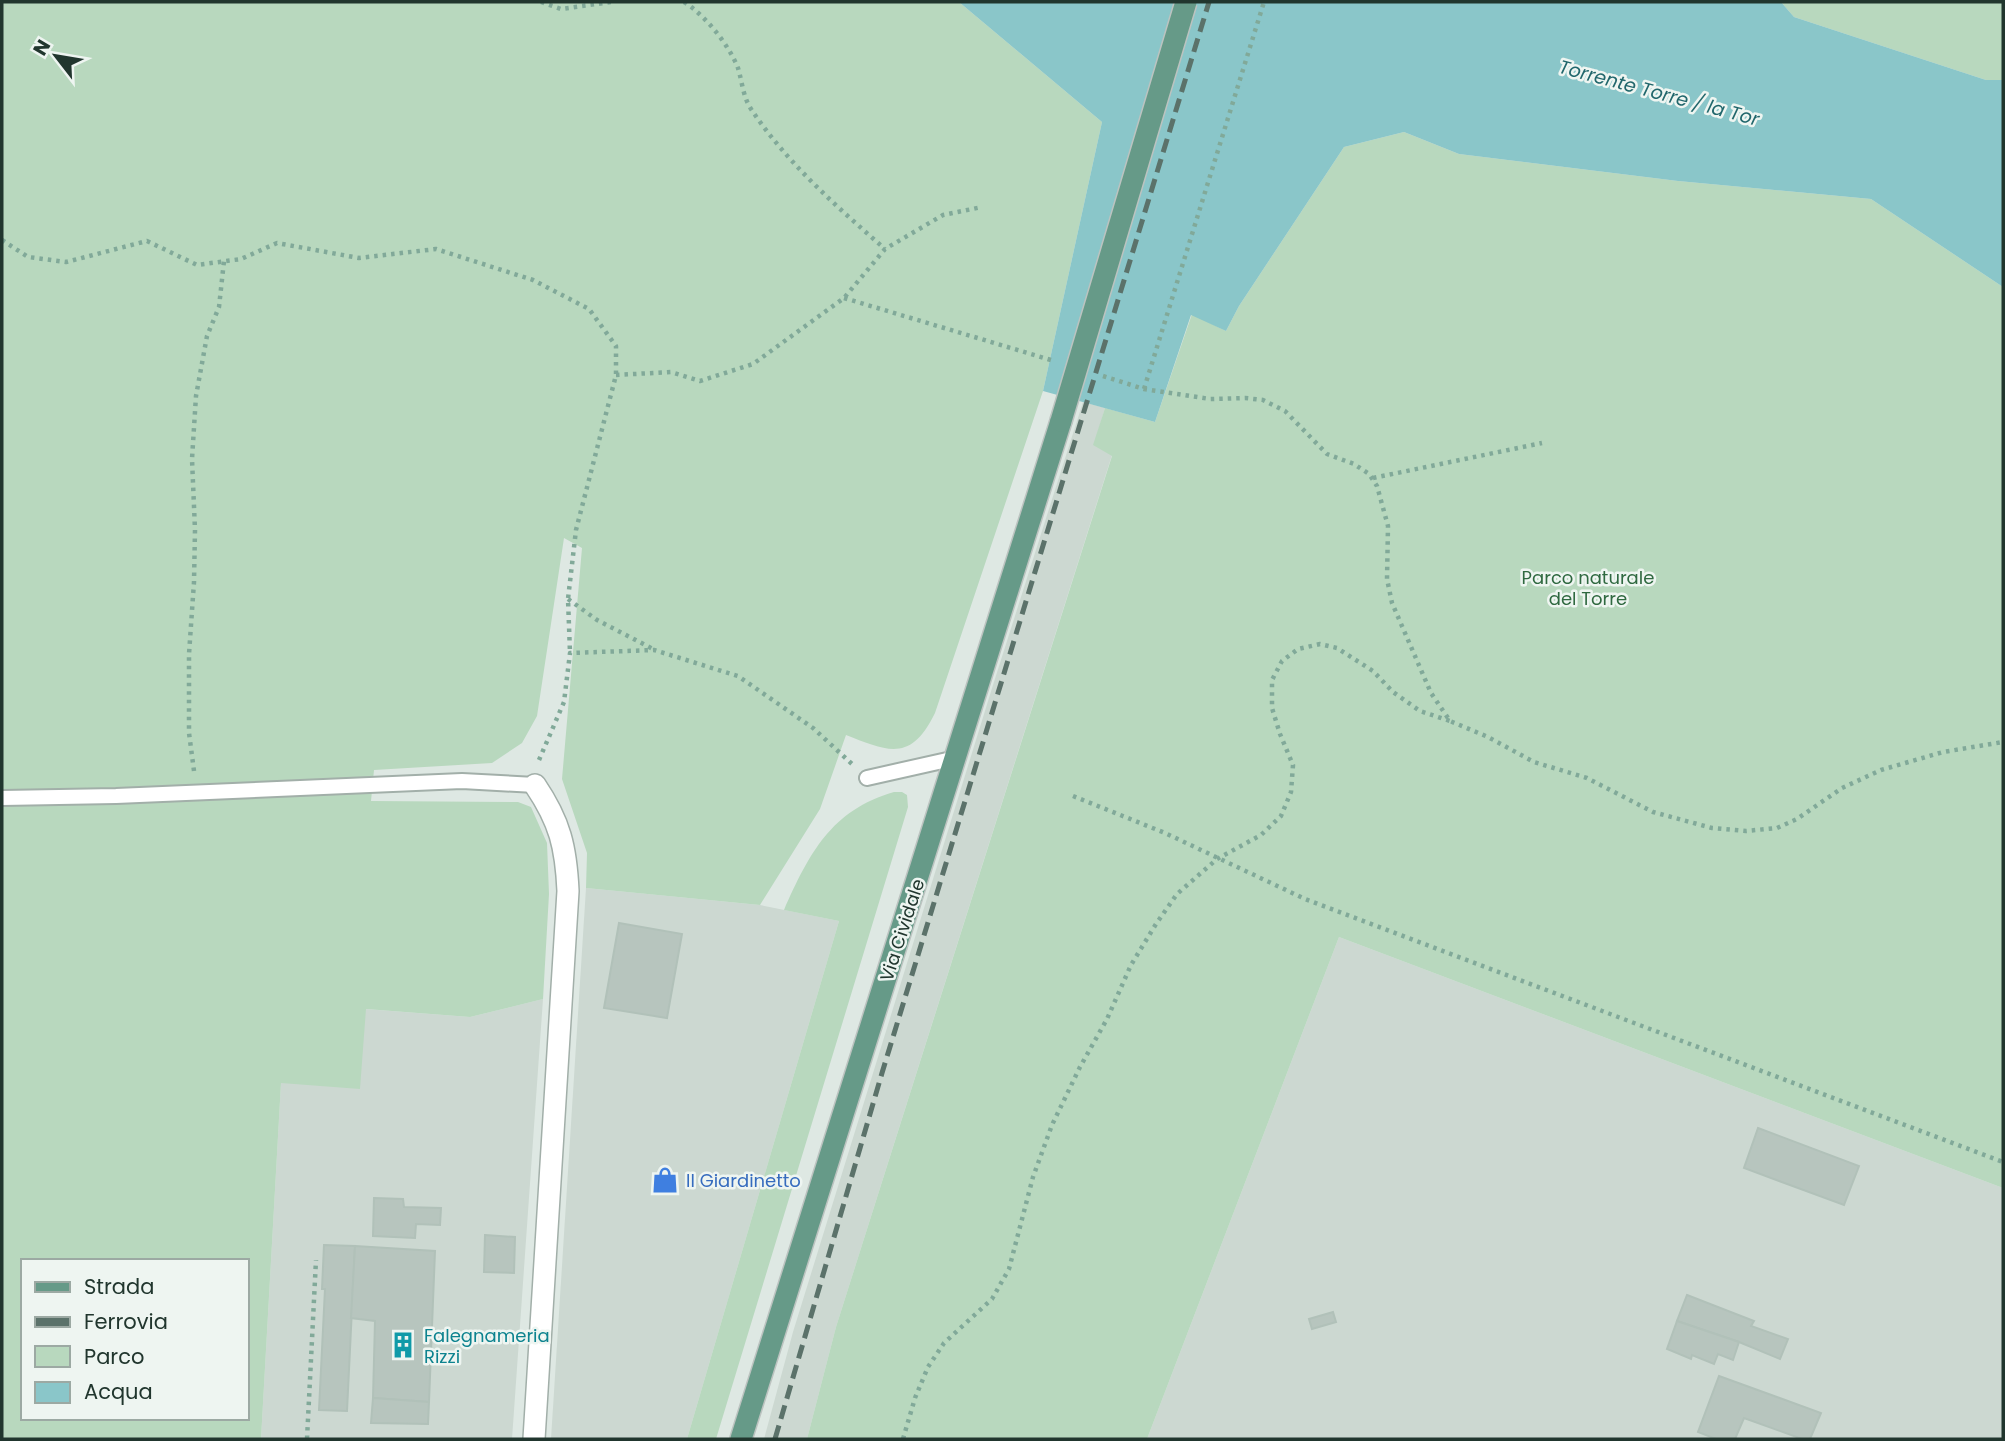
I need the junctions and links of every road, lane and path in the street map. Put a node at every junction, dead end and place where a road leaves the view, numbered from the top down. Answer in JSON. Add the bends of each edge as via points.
{"nodes":[{"id":1,"x":541,"y":2,"type":"edge"},
{"id":2,"x":611,"y":2,"type":"edge"},
{"id":3,"x":684,"y":2,"type":"edge"},
{"id":4,"x":1186,"y":2,"type":"edge"},
{"id":5,"x":1264,"y":2,"type":"edge"},
{"id":6,"x":982,"y":207,"type":"dead end"},
{"id":7,"x":2,"y":240,"type":"edge"},
{"id":8,"x":885,"y":249,"type":"junction"},
{"id":9,"x":224,"y":261,"type":"junction"},
{"id":10,"x":844,"y":298,"type":"junction"},
{"id":11,"x":1054,"y":361,"type":"dead end"},
{"id":12,"x":1092,"y":373,"type":"dead end"},
{"id":13,"x":616,"y":375,"type":"junction"},
{"id":14,"x":1144,"y":389,"type":"junction"},
{"id":15,"x":1542,"y":443,"type":"dead end"},
{"id":16,"x":1373,"y":478,"type":"junction"},
{"id":17,"x":568,"y":599,"type":"junction"},
{"id":18,"x":654,"y":650,"type":"junction"},
{"id":19,"x":570,"y":653,"type":"junction"},
{"id":20,"x":1450,"y":721,"type":"junction"},
{"id":21,"x":2003,"y":742,"type":"edge"},
{"id":22,"x":956,"y":758,"type":"junction"},
{"id":23,"x":867,"y":778,"type":"joint"},
{"id":24,"x":535,"y":785,"type":"junction"},
{"id":25,"x":196,"y":793,"type":"junction"},
{"id":26,"x":1073,"y":796,"type":"dead end"},
{"id":27,"x":2,"y":798,"type":"edge"},
{"id":28,"x":1217,"y":859,"type":"junction"},
{"id":29,"x":2003,"y":1162,"type":"edge"},
{"id":30,"x":316,"y":1261,"type":"dead end"},
{"id":31,"x":307,"y":1439,"type":"edge"},
{"id":32,"x":534,"y":1439,"type":"edge"},
{"id":33,"x":741,"y":1439,"type":"edge"},
{"id":34,"x":903,"y":1439,"type":"edge"}],
"edges":[{"from":1,"to":2,"type":"path","via":[[561,9]]},
{"from":3,"to":8,"type":"path","via":[[716,30],[737,65],[749,106],[787,156]]},
{"from":4,"to":22,"type":"main road","name":"Via Cividale","bridge":true},
{"from":5,"to":14,"type":"path"},
{"from":6,"to":8,"type":"path","via":[[943,215]]},
{"from":7,"to":9,"type":"path","via":[[28,257],[66,262],[147,241],[197,265]]},
{"from":8,"to":10,"type":"path"},
{"from":9,"to":13,"type":"path","via":[[241,259],[277,243],[359,258],[436,249],[533,280],[589,309],[616,346]]},
{"from":9,"to":25,"type":"path","via":[[219,307],[196,396],[192,459],[195,530],[189,733]]},
{"from":10,"to":11,"type":"path"},
{"from":10,"to":13,"type":"path","via":[[753,364],[700,381],[671,372]]},
{"from":12,"to":14,"type":"path"},
{"from":13,"to":17,"type":"path","via":[[576,530]]},
{"from":14,"to":16,"type":"path","via":[[1263,400],[1285,411],[1327,454],[1354,464]]},
{"from":15,"to":16,"type":"path"},
{"from":16,"to":20,"type":"path","via":[[1388,526],[1387,579],[1392,603],[1431,692]]},
{"from":17,"to":18,"type":"path"},
{"from":17,"to":19,"type":"path"},
{"from":18,"to":19,"type":"path"},
{"from":18,"to":23,"type":"path","via":[[738,676],[813,728]]},
{"from":19,"to":24,"type":"path","via":[[564,702],[539,759]]},
{"from":20,"to":21,"type":"path","via":[[1534,762],[1587,778],[1653,812],[1712,828],[1746,831],[1777,828],[1797,819],[1842,788],[1881,770],[1943,752]]},
{"from":20,"to":28,"type":"path","via":[[1420,710],[1337,648],[1298,649],[1282,661],[1272,680],[1272,708],[1293,765],[1291,792],[1281,816],[1261,835]]},
{"from":22,"to":23,"type":"lane"},
{"from":22,"to":33,"type":"main road","name":"Via Cividale"},
{"from":24,"to":25,"type":"lane","via":[[462,781]]},
{"from":24,"to":32,"type":"street","via":[[559,828],[568,891]]},
{"from":25,"to":27,"type":"lane"},
{"from":26,"to":28,"type":"path"},
{"from":28,"to":29,"type":"path","via":[[1305,899]]},
{"from":28,"to":34,"type":"path","via":[[1177,894],[1131,965],[1052,1125],[1009,1269],[992,1299],[944,1343],[928,1367]]},
{"from":30,"to":31,"type":"path"}]}
